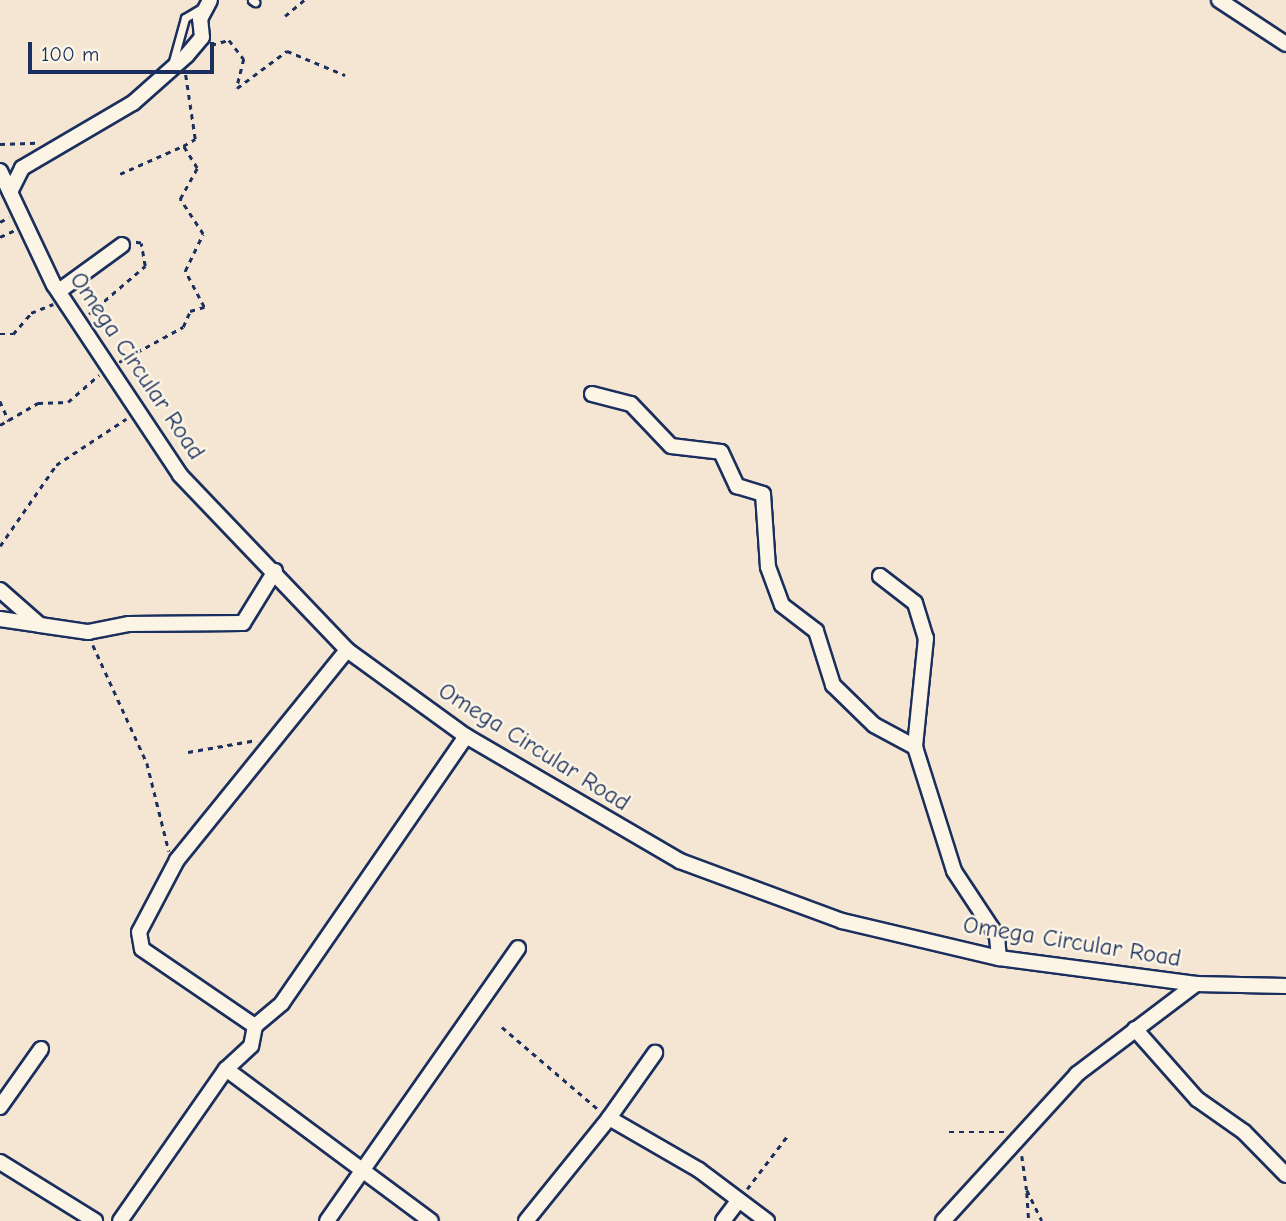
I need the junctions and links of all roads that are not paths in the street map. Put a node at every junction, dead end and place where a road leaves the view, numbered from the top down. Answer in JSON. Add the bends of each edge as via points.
{"nodes":[{"id":1,"x":1219,"y":0,"type":"edge"},
{"id":2,"x":209,"y":2,"type":"edge"},
{"id":3,"x":1286,"y":44,"type":"edge"},
{"id":4,"x":171,"y":69,"type":"junction"},
{"id":5,"x":0,"y":172,"type":"edge"},
{"id":6,"x":10,"y":192,"type":"junction"},
{"id":7,"x":122,"y":245,"type":"road end"},
{"id":8,"x":63,"y":295,"type":"junction"},
{"id":9,"x":592,"y":394,"type":"dead end"},
{"id":10,"x":275,"y":571,"type":"junction"},
{"id":11,"x":880,"y":576,"type":"dead end"},
{"id":12,"x":0,"y":590,"type":"edge"},
{"id":13,"x":0,"y":619,"type":"edge"},
{"id":14,"x":40,"y":625,"type":"junction"},
{"id":15,"x":348,"y":650,"type":"junction"},
{"id":16,"x":466,"y":736,"type":"junction"},
{"id":17,"x":915,"y":747,"type":"junction"},
{"id":18,"x":518,"y":948,"type":"dead end"},
{"id":19,"x":999,"y":958,"type":"junction"},
{"id":20,"x":1196,"y":984,"type":"junction"},
{"id":21,"x":1286,"y":986,"type":"edge"},
{"id":22,"x":255,"y":1026,"type":"junction"},
{"id":23,"x":1135,"y":1029,"type":"junction"},
{"id":24,"x":41,"y":1049,"type":"dead end"},
{"id":25,"x":654,"y":1053,"type":"dead end"},
{"id":26,"x":226,"y":1069,"type":"junction"},
{"id":27,"x":0,"y":1107,"type":"edge"},
{"id":28,"x":609,"y":1118,"type":"junction"},
{"id":29,"x":0,"y":1162,"type":"edge"},
{"id":30,"x":362,"y":1174,"type":"junction"},
{"id":31,"x":1286,"y":1175,"type":"edge"},
{"id":32,"x":739,"y":1200,"type":"junction"},
{"id":33,"x":95,"y":1221,"type":"edge"},
{"id":34,"x":120,"y":1221,"type":"edge"},
{"id":35,"x":327,"y":1221,"type":"edge"},
{"id":36,"x":431,"y":1221,"type":"edge"},
{"id":37,"x":526,"y":1221,"type":"edge"},
{"id":38,"x":723,"y":1221,"type":"edge"},
{"id":39,"x":767,"y":1221,"type":"edge"},
{"id":40,"x":943,"y":1221,"type":"edge"}],
"edges":[{"from":1,"to":3,"type":"street"},
{"from":2,"to":4,"type":"lane","via":[[185,18]]},
{"from":2,"to":4,"type":"street","via":[[200,19],[202,37]]},
{"from":4,"to":6,"type":"street","via":[[133,103],[22,168]]},
{"from":5,"to":6,"type":"street","name":"Omega Circular Road"},
{"from":6,"to":8,"type":"street","name":"Omega Circular Road"},
{"from":7,"to":8,"type":"street"},
{"from":8,"to":10,"type":"street","name":"Omega Circular Road","via":[[180,475]]},
{"from":9,"to":17,"type":"street","via":[[631,404],[671,446],[721,452],[737,486],[763,494],[768,567],[782,605],[816,631],[833,685],[874,724]]},
{"from":10,"to":14,"type":"street","via":[[243,623],[129,624],[88,632]]},
{"from":10,"to":15,"type":"street","name":"Omega Circular Road"},
{"from":11,"to":17,"type":"street","via":[[915,603],[926,638]]},
{"from":12,"to":14,"type":"street"},
{"from":13,"to":14,"type":"street"},
{"from":15,"to":16,"type":"street","name":"Omega Circular Road"},
{"from":15,"to":22,"type":"street","via":[[272,737],[177,860],[139,932],[142,949]]},
{"from":16,"to":19,"type":"street","name":"Omega Circular Road","via":[[680,861],[842,921]]},
{"from":16,"to":22,"type":"street","via":[[282,1003]]},
{"from":17,"to":19,"type":"street","via":[[954,871],[997,936]]},
{"from":18,"to":30,"type":"street"},
{"from":19,"to":20,"type":"street","name":"Omega Circular Road"},
{"from":20,"to":21,"type":"street","name":"Omega Circular Road"},
{"from":20,"to":23,"type":"street"},
{"from":22,"to":26,"type":"street","via":[[251,1046]]},
{"from":23,"to":31,"type":"street","via":[[1197,1099]]},
{"from":23,"to":40,"type":"street","via":[[1077,1074]]},
{"from":24,"to":27,"type":"street"},
{"from":25,"to":28,"type":"street"},
{"from":26,"to":30,"type":"street"},
{"from":26,"to":34,"type":"street"},
{"from":28,"to":32,"type":"street"},
{"from":28,"to":37,"type":"street"},
{"from":29,"to":33,"type":"street"},
{"from":30,"to":35,"type":"street"},
{"from":30,"to":36,"type":"street"},
{"from":32,"to":38,"type":"street"},
{"from":32,"to":39,"type":"street"}]}
